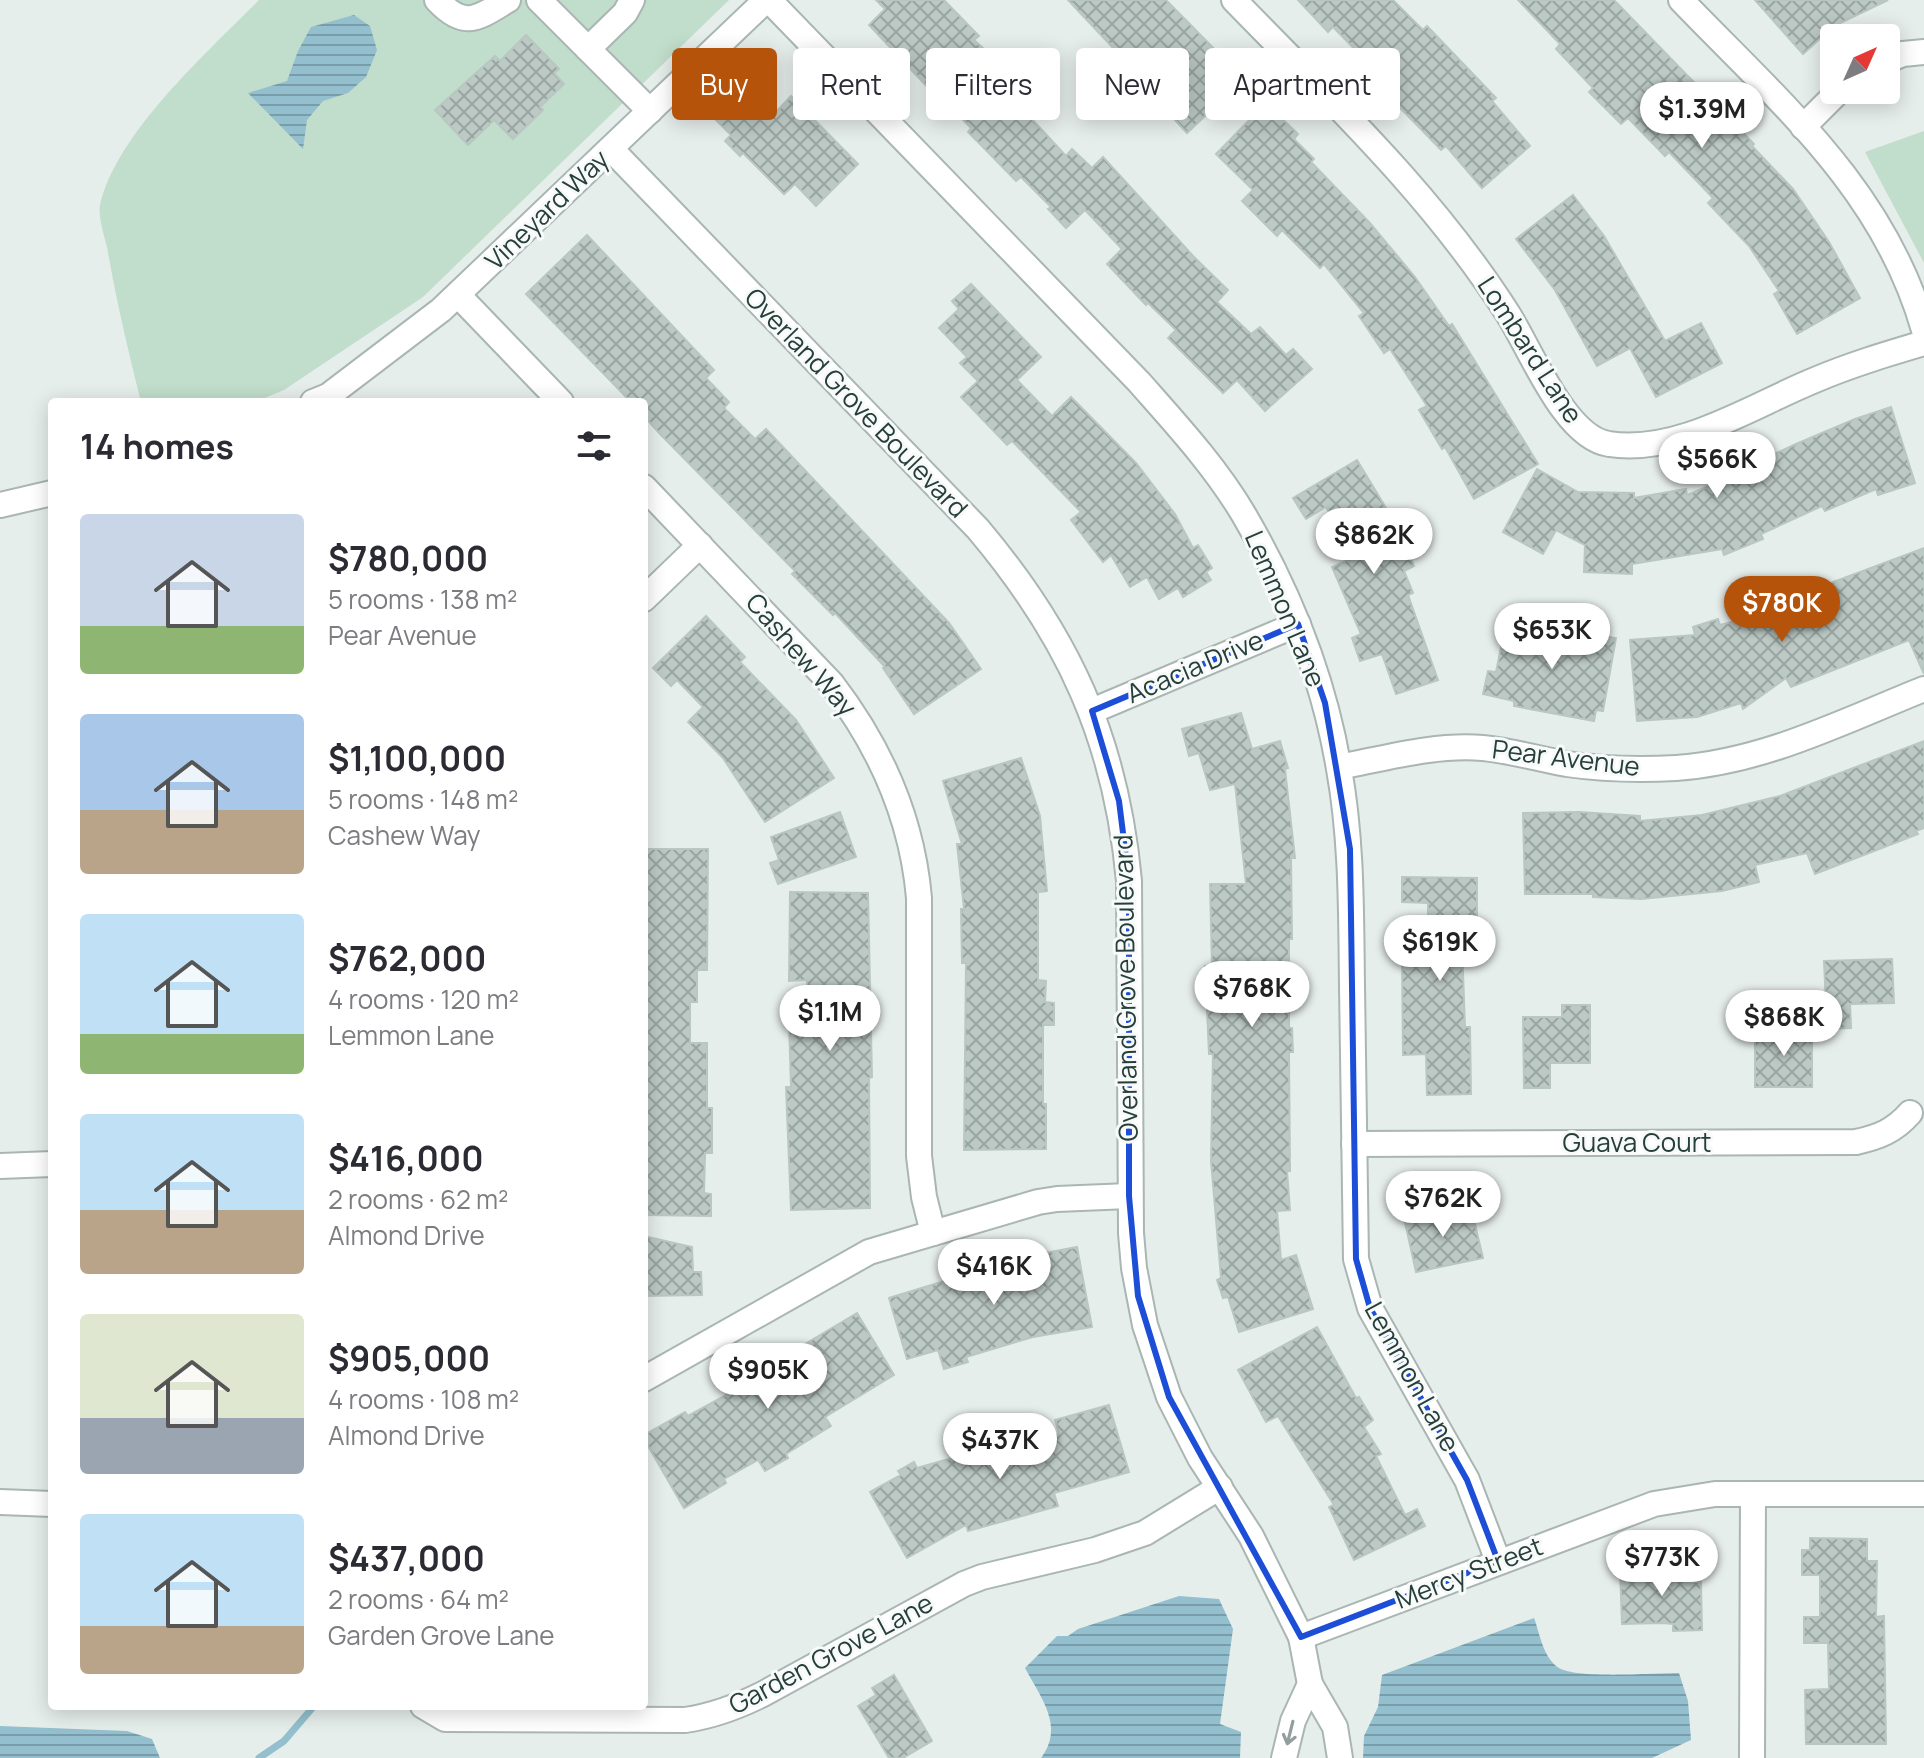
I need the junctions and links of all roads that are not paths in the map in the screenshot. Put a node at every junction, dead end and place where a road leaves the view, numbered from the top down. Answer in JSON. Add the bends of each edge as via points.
{"nodes":[{"id":1,"x":437,"y":0,"type":"edge"},
{"id":2,"x":508,"y":0,"type":"edge"},
{"id":3,"x":539,"y":0,"type":"edge"},
{"id":4,"x":632,"y":0,"type":"edge"},
{"id":5,"x":768,"y":0,"type":"edge"},
{"id":6,"x":1234,"y":0,"type":"edge"},
{"id":7,"x":1681,"y":0,"type":"edge"},
{"id":8,"x":588,"y":49,"type":"junction"},
{"id":9,"x":1924,"y":52,"type":"edge"},
{"id":10,"x":1900,"y":55,"type":"edge"},
{"id":11,"x":1826,"y":104,"type":"edge"},
{"id":12,"x":650,"y":111,"type":"junction"},
{"id":13,"x":1803,"y":127,"type":"junction"},
{"id":14,"x":611,"y":149,"type":"junction"},
{"id":15,"x":458,"y":295,"type":"junction"},
{"id":16,"x":1924,"y":330,"type":"edge"},
{"id":17,"x":1924,"y":343,"type":"edge"},
{"id":18,"x":323,"y":398,"type":"edge"},
{"id":19,"x":557,"y":398,"type":"edge"},
{"id":20,"x":648,"y":491,"type":"edge"},
{"id":21,"x":48,"y":494,"type":"edge"},
{"id":22,"x":0,"y":505,"type":"edge"},
{"id":23,"x":700,"y":545,"type":"junction"},
{"id":24,"x":648,"y":595,"type":"edge"},
{"id":25,"x":1298,"y":624,"type":"junction"},
{"id":26,"x":1924,"y":689,"type":"edge"},
{"id":27,"x":1092,"y":711,"type":"junction"},
{"id":28,"x":1339,"y":767,"type":"junction"},
{"id":29,"x":1910,"y":1113,"type":"dead end"},
{"id":30,"x":1354,"y":1144,"type":"junction"},
{"id":31,"x":48,"y":1164,"type":"edge"},
{"id":32,"x":0,"y":1166,"type":"edge"},
{"id":33,"x":1129,"y":1196,"type":"junction"},
{"id":34,"x":933,"y":1233,"type":"junction"},
{"id":35,"x":648,"y":1377,"type":"edge"},
{"id":36,"x":1220,"y":1487,"type":"junction"},
{"id":37,"x":1753,"y":1494,"type":"junction"},
{"id":38,"x":1924,"y":1494,"type":"edge"},
{"id":39,"x":0,"y":1502,"type":"edge"},
{"id":40,"x":48,"y":1504,"type":"edge"},
{"id":41,"x":1498,"y":1561,"type":"junction"},
{"id":42,"x":1301,"y":1637,"type":"junction"},
{"id":43,"x":1310,"y":1684,"type":"junction"},
{"id":44,"x":430,"y":1710,"type":"edge"},
{"id":45,"x":1284,"y":1758,"type":"edge"},
{"id":46,"x":1340,"y":1758,"type":"edge"},
{"id":47,"x":1752,"y":1758,"type":"edge"}],
"edges":[{"from":1,"to":2,"type":"street","via":[[448,12],[475,19]]},
{"from":3,"to":8,"type":"street"},
{"from":4,"to":8,"type":"street"},
{"from":5,"to":12,"type":"street","name":"Vineyard Way"},
{"from":5,"to":25,"type":"street","name":"Lemmon Lane","via":[[1196,446],[1243,513]]},
{"from":6,"to":17,"type":"street","name":"Lombard Lane","via":[[1443,222],[1510,317],[1570,420],[1598,442],[1649,444],[1690,435],[1834,372]]},
{"from":7,"to":13,"type":"street"},
{"from":8,"to":12,"type":"street"},
{"from":9,"to":10,"type":"street"},
{"from":11,"to":13,"type":"street"},
{"from":12,"to":14,"type":"street","name":"Vineyard Way"},
{"from":13,"to":16,"type":"street","via":[[1845,174],[1886,236]]},
{"from":14,"to":15,"type":"street","name":"Vineyard Way"},
{"from":14,"to":27,"type":"street","name":"Overland Grove Boulevard","via":[[987,540],[1052,631]]},
{"from":15,"to":18,"type":"street","name":"Vineyard Way"},
{"from":15,"to":19,"type":"street"},
{"from":20,"to":23,"type":"street","name":"Cashew Way"},
{"from":21,"to":22,"type":"street"},
{"from":23,"to":24,"type":"street"},
{"from":23,"to":34,"type":"street","name":"Cashew Way","via":[[855,714],[877,750],[908,828],[919,898],[920,1168]]},
{"from":25,"to":27,"type":"street","name":"Acacia Drive"},
{"from":25,"to":28,"type":"street","name":"Lemmon Lane","via":[[1325,703]]},
{"from":26,"to":28,"type":"street","name":"Pear Avenue","via":[[1775,749],[1695,766],[1587,766],[1458,747]]},
{"from":27,"to":33,"type":"street","name":"Overland Grove Boulevard","via":[[1119,801],[1128,868]]},
{"from":28,"to":30,"type":"street","name":"Lemmon Lane","via":[[1350,849]]},
{"from":29,"to":30,"type":"street","name":"Guava Court","via":[[1887,1133],[1856,1142]]},
{"from":30,"to":41,"type":"street","name":"Lemmon Lane","via":[[1356,1259],[1370,1308],[1467,1480]]},
{"from":31,"to":32,"type":"street"},
{"from":33,"to":34,"type":"street","via":[[1038,1202]]},
{"from":33,"to":36,"type":"street","name":"Overland Grove Boulevard","via":[[1138,1296],[1155,1359],[1183,1426]]},
{"from":34,"to":35,"type":"street","via":[[847,1263]]},
{"from":36,"to":42,"type":"street","name":"Overland Grove Boulevard"},
{"from":36,"to":44,"type":"street","name":"Garden Grove Lane","via":[[1134,1537],[964,1584],[751,1700],[704,1717],[445,1719]]},
{"from":37,"to":38,"type":"street","name":"Mercy Street"},
{"from":37,"to":41,"type":"street","name":"Mercy Street","via":[[1654,1504]]},
{"from":37,"to":47,"type":"street"},
{"from":39,"to":40,"type":"street"},
{"from":41,"to":42,"type":"street","name":"Mercy Street"},
{"from":42,"to":43,"type":"street","name":"Overland Grove Boulevard"},
{"from":43,"to":45,"type":"street","one_way":true},
{"from":43,"to":46,"type":"street","name":"Overland Grove Boulevard","via":[[1335,1727]]}]}
